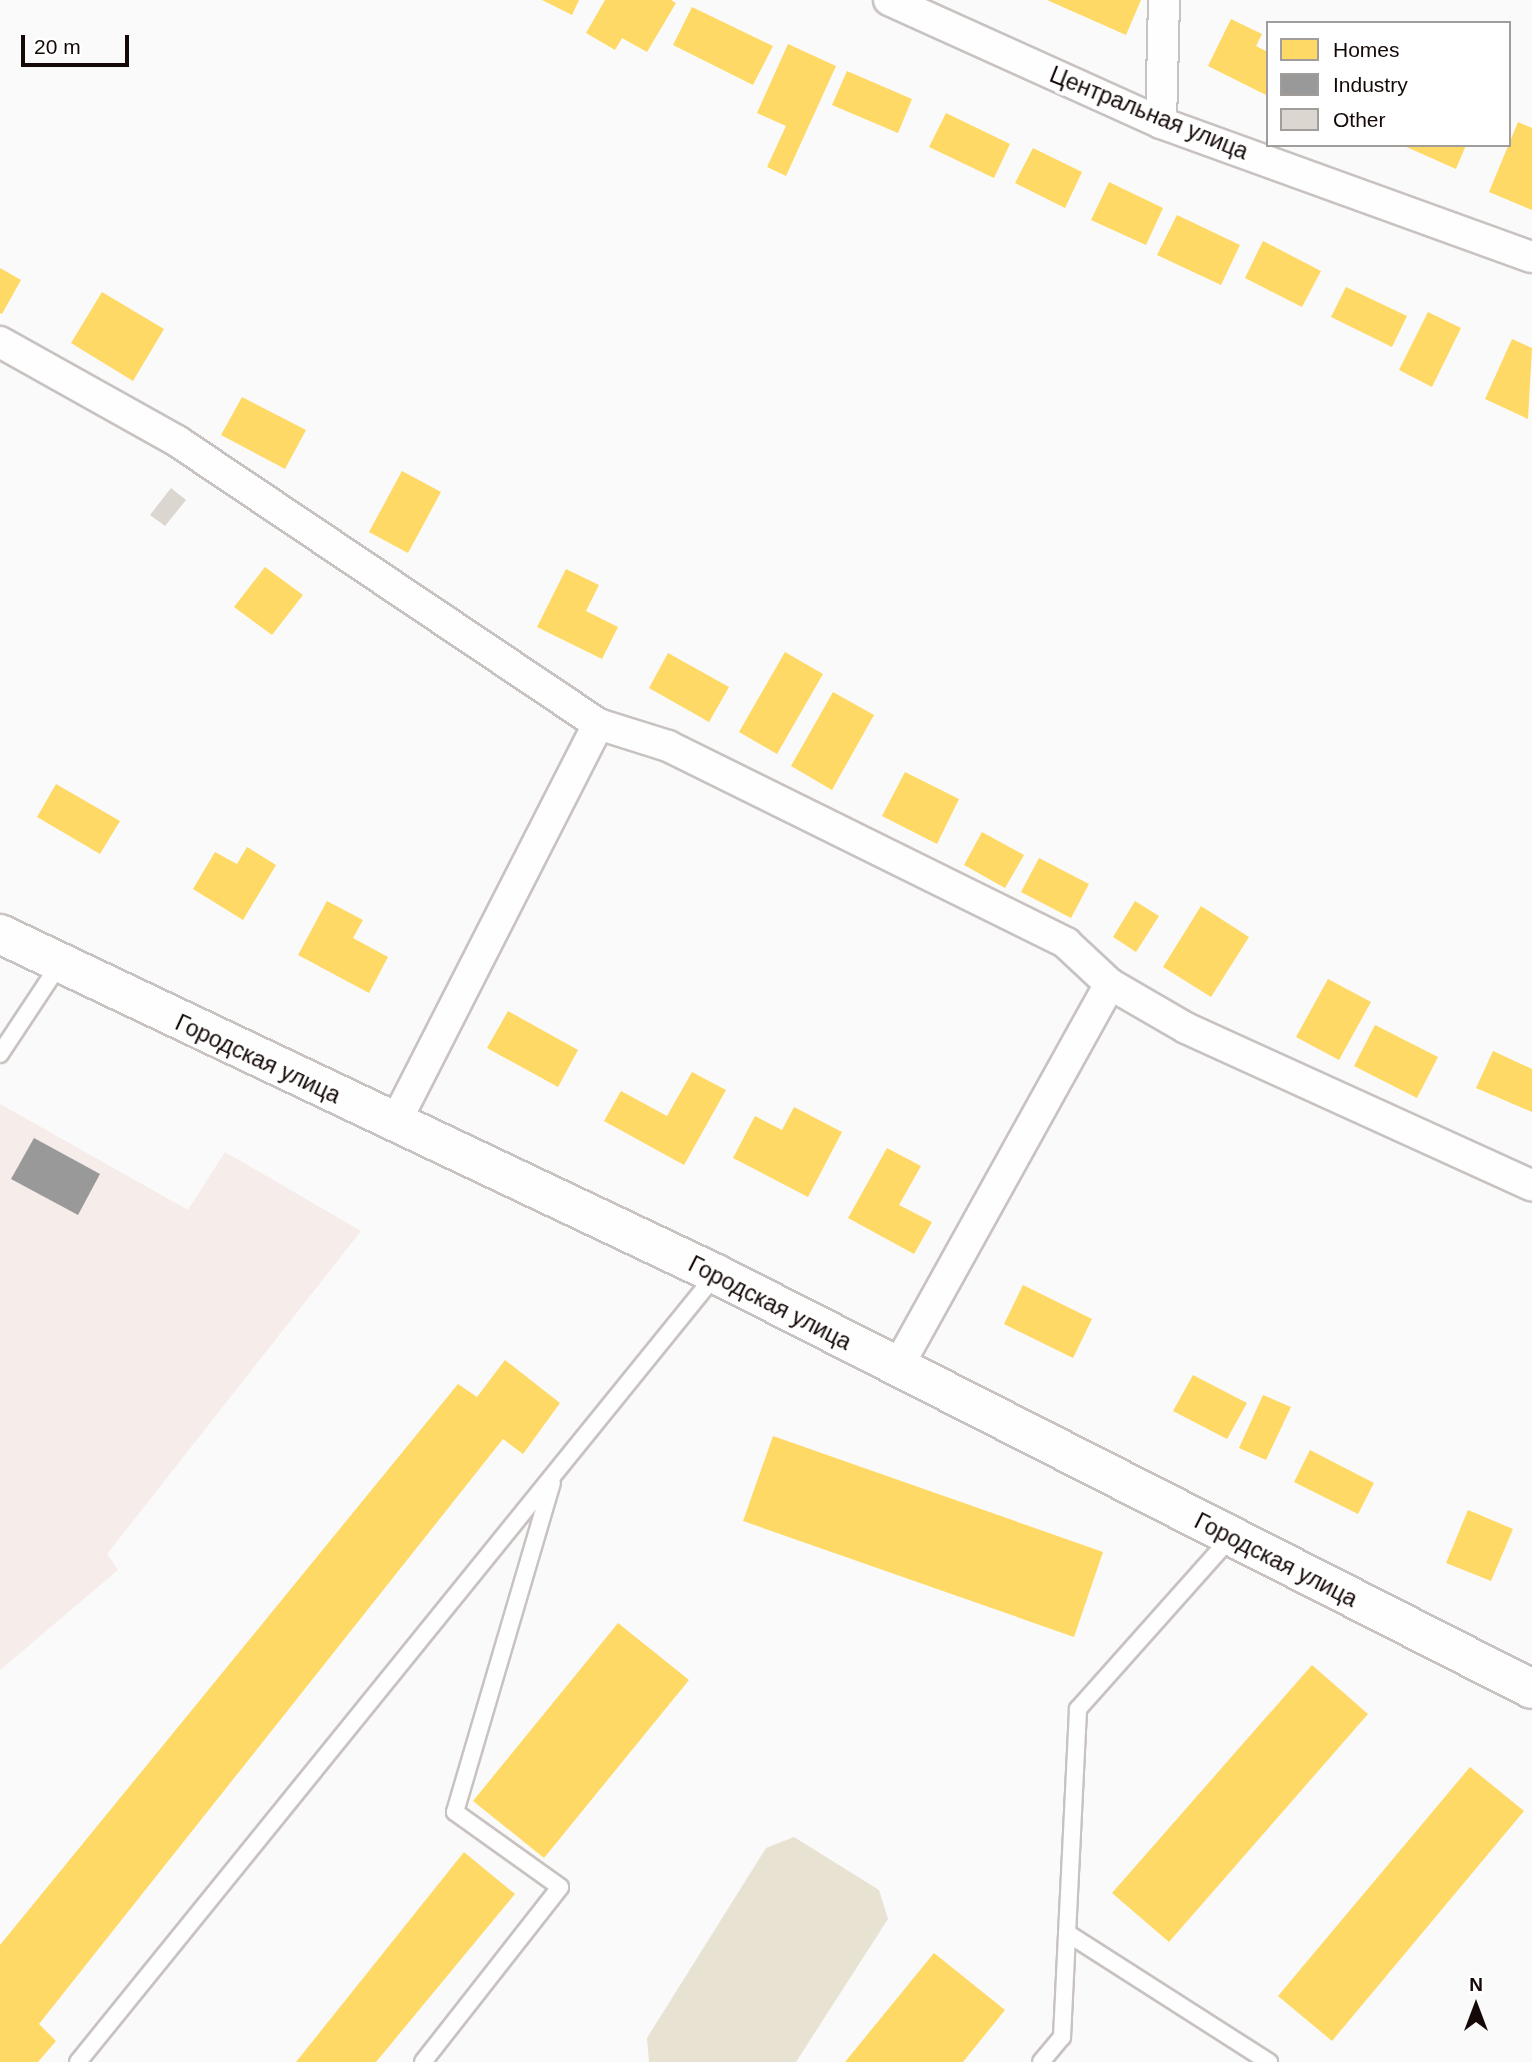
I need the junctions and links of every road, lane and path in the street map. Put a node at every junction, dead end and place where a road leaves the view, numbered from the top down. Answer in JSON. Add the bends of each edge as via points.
{"nodes":[{"id":1,"x":889,"y":0,"type":"edge"},
{"id":2,"x":1164,"y":0,"type":"edge"},
{"id":3,"x":1161,"y":124,"type":"junction"},
{"id":4,"x":1532,"y":257,"type":"edge"},
{"id":5,"x":0,"y":342,"type":"edge"},
{"id":6,"x":598,"y":724,"type":"junction"},
{"id":7,"x":0,"y":934,"type":"edge"},
{"id":8,"x":59,"y":965,"type":"junction"},
{"id":9,"x":1110,"y":984,"type":"junction"},
{"id":10,"x":0,"y":1054,"type":"edge"},
{"id":11,"x":395,"y":1123,"type":"junction"},
{"id":12,"x":1532,"y":1186,"type":"edge"},
{"id":13,"x":716,"y":1274,"type":"junction"},
{"id":14,"x":897,"y":1368,"type":"junction"},
{"id":15,"x":553,"y":1477,"type":"junction"},
{"id":16,"x":1231,"y":1537,"type":"junction"},
{"id":17,"x":1532,"y":1689,"type":"edge"},
{"id":18,"x":1067,"y":1933,"type":"junction"},
{"id":19,"x":78,"y":2062,"type":"edge"},
{"id":20,"x":423,"y":2062,"type":"edge"},
{"id":21,"x":1041,"y":2062,"type":"edge"},
{"id":22,"x":1269,"y":2062,"type":"edge"}],
"edges":[{"from":1,"to":3,"type":"street","name":"Центральная улица"},
{"from":2,"to":3,"type":"street"},
{"from":3,"to":4,"type":"street","name":"Центральная улица"},
{"from":5,"to":6,"type":"street","via":[[177,441]]},
{"from":6,"to":9,"type":"street","via":[[668,746],[1066,943]]},
{"from":6,"to":11,"type":"street"},
{"from":7,"to":8,"type":"street","name":"Городская улица"},
{"from":8,"to":10,"type":"lane"},
{"from":8,"to":11,"type":"street","name":"Городская улица"},
{"from":9,"to":12,"type":"street","via":[[1186,1028]]},
{"from":9,"to":14,"type":"street"},
{"from":11,"to":13,"type":"street","name":"Городская улица"},
{"from":13,"to":14,"type":"street","name":"Городская улица"},
{"from":13,"to":15,"type":"lane"},
{"from":14,"to":16,"type":"street","name":"Городская улица"},
{"from":15,"to":19,"type":"lane"},
{"from":15,"to":20,"type":"lane","via":[[455,1812],[560,1887]]},
{"from":16,"to":17,"type":"street","name":"Городская улица"},
{"from":16,"to":18,"type":"lane","via":[[1078,1709]]},
{"from":18,"to":21,"type":"lane","via":[[1062,2037]]},
{"from":18,"to":22,"type":"lane"}]}
